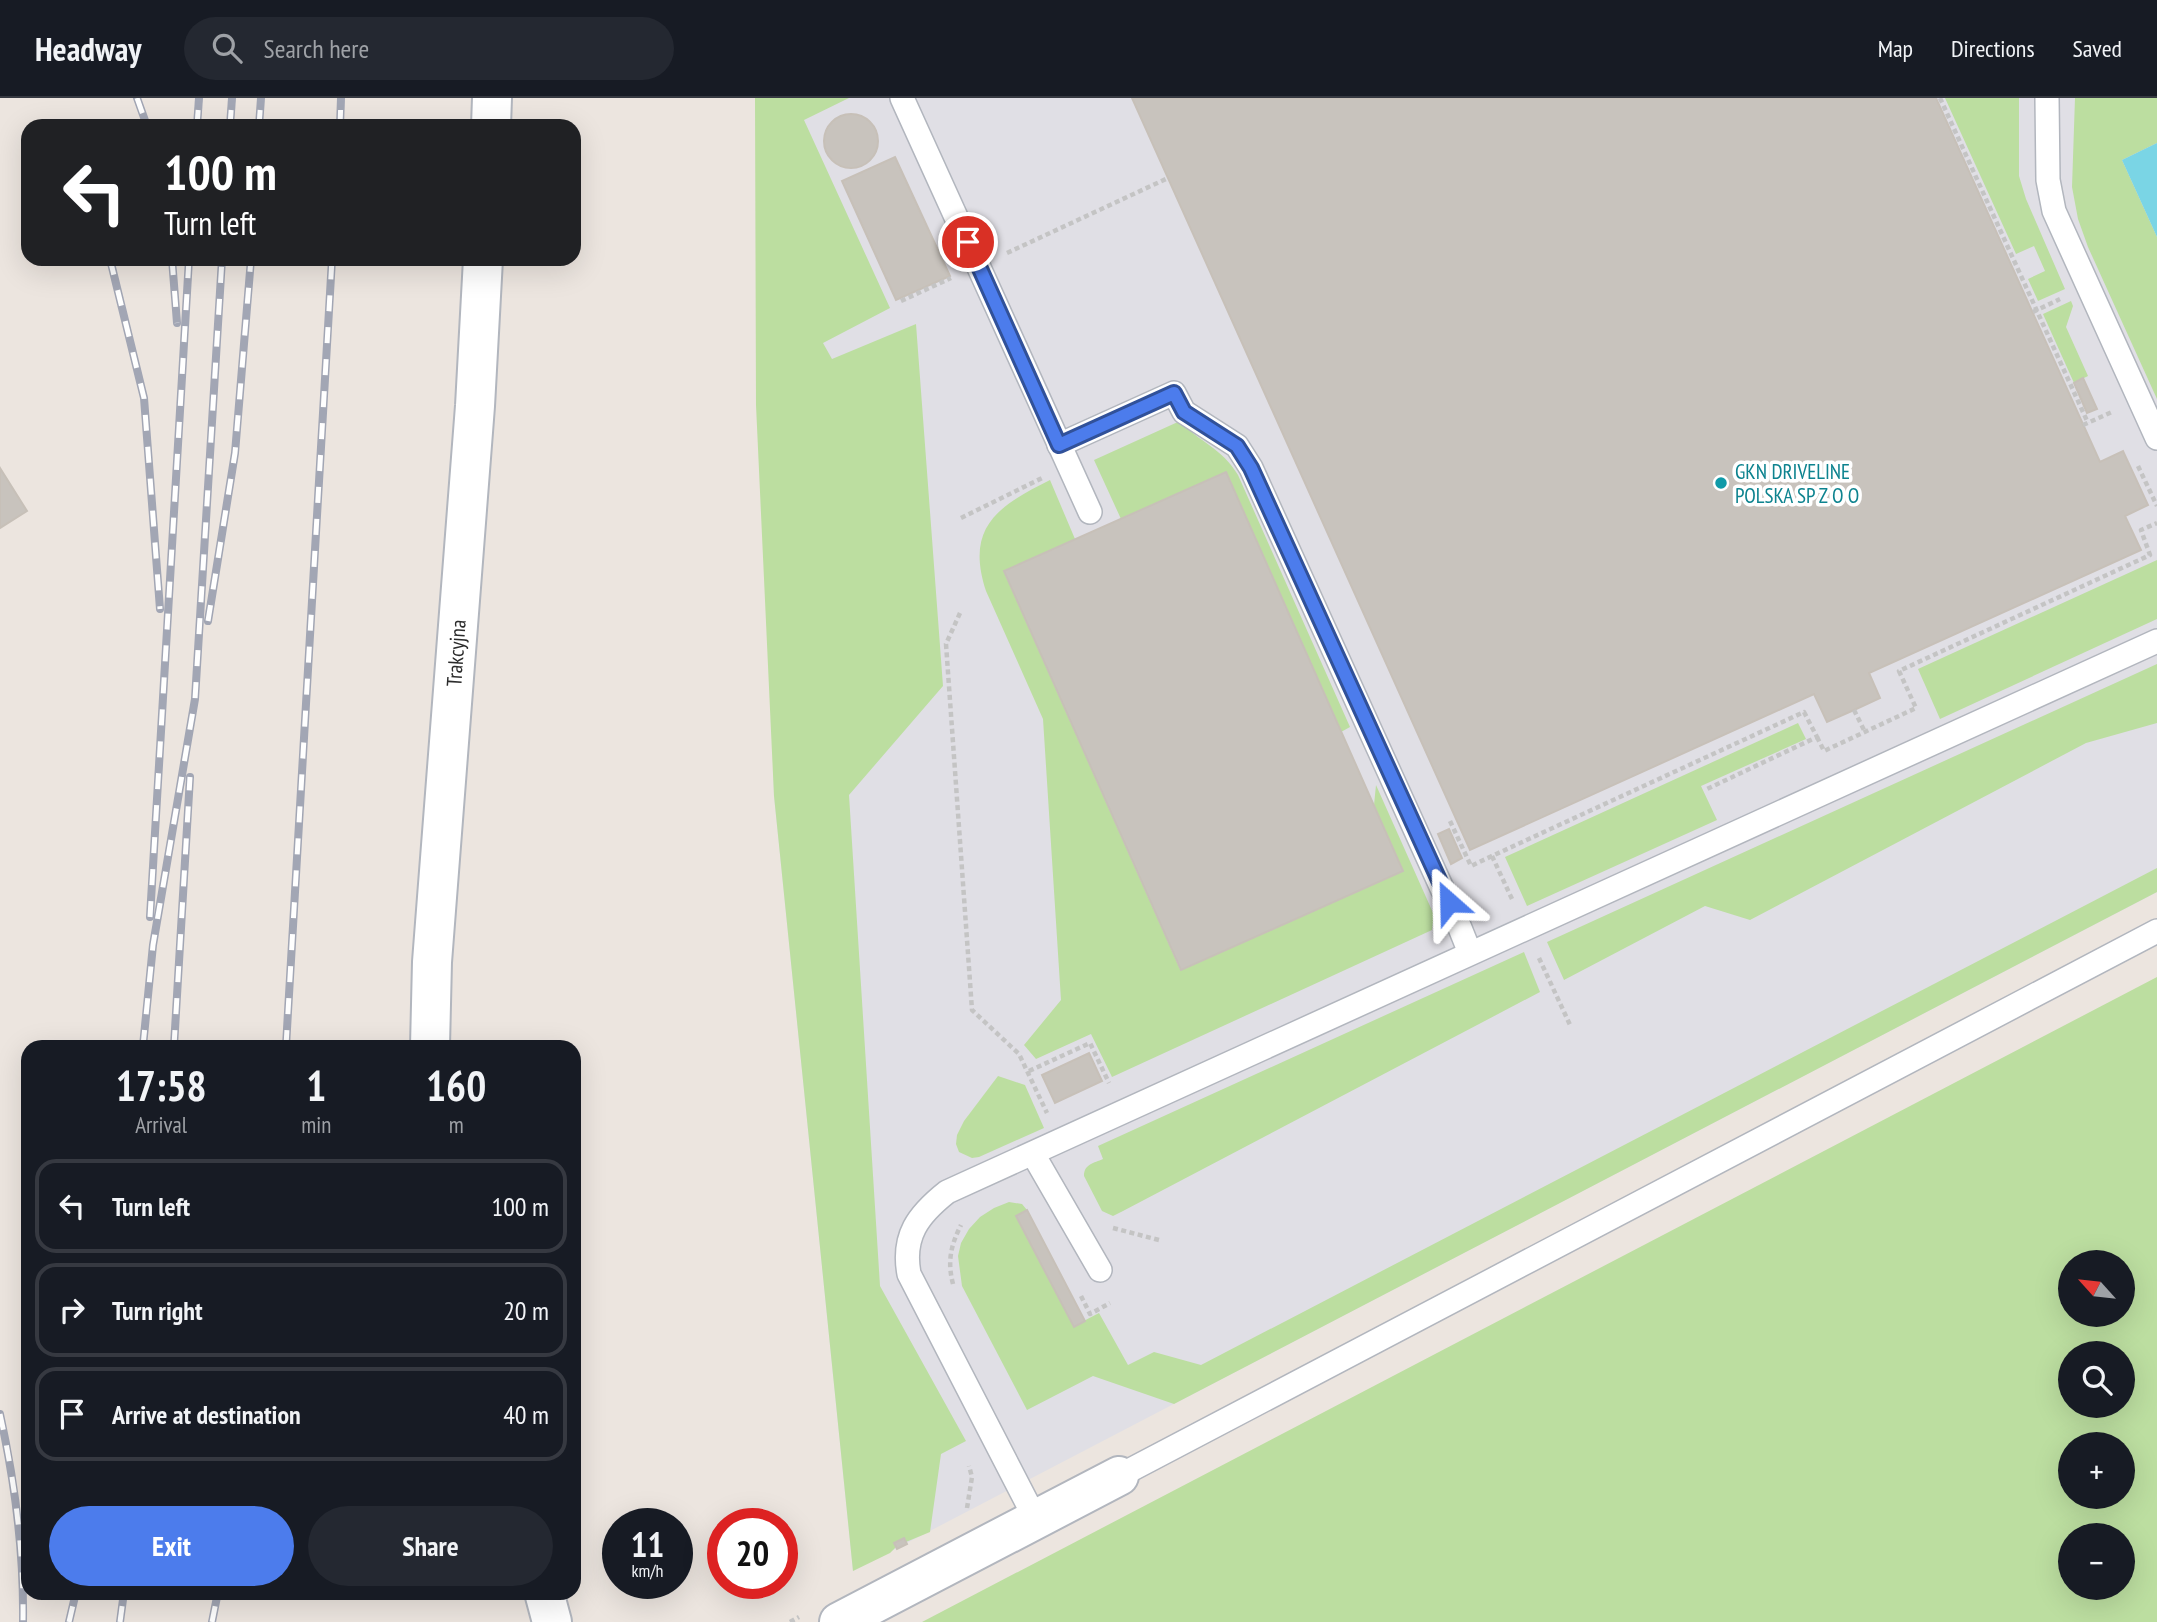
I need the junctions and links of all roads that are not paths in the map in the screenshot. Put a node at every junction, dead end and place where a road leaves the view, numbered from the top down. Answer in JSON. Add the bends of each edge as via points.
{"nodes":[{"id":1,"x":492,"y":98,"type":"edge"},
{"id":2,"x":902,"y":98,"type":"edge"},
{"id":3,"x":2047,"y":98,"type":"edge"},
{"id":4,"x":491,"y":119,"type":"edge"},
{"id":5,"x":483,"y":266,"type":"edge"},
{"id":6,"x":2157,"y":438,"type":"edge"},
{"id":7,"x":1059,"y":445,"type":"junction"},
{"id":8,"x":1090,"y":512,"type":"dead end"},
{"id":9,"x":2157,"y":640,"type":"edge"},
{"id":10,"x":2157,"y":931,"type":"edge"},
{"id":11,"x":1470,"y":953,"type":"junction"},
{"id":12,"x":430,"y":1040,"type":"edge"},
{"id":13,"x":1033,"y":1154,"type":"junction"},
{"id":14,"x":1100,"y":1270,"type":"dead end"},
{"id":15,"x":1119,"y":1476,"type":"joint"},
{"id":16,"x":1035,"y":1520,"type":"junction"},
{"id":17,"x":546,"y":1600,"type":"edge"},
{"id":18,"x":552,"y":1622,"type":"edge"},
{"id":19,"x":839,"y":1622,"type":"edge"}],
"edges":[{"from":1,"to":4,"type":"street"},
{"from":2,"to":7,"type":"lane"},
{"from":3,"to":6,"type":"lane","via":[[2053,211]]},
{"from":5,"to":12,"type":"street","name":"Trakcyjna"},
{"from":7,"to":8,"type":"lane"},
{"from":7,"to":11,"type":"lane","via":[[1174,393],[1184,412],[1237,446],[1251,468]]},
{"from":9,"to":11,"type":"lane"},
{"from":10,"to":15,"type":"lane"},
{"from":11,"to":13,"type":"lane"},
{"from":13,"to":14,"type":"lane"},
{"from":13,"to":16,"type":"lane","via":[[932,1203],[916,1224],[906,1256],[909,1274]]},
{"from":15,"to":16,"type":"street"},
{"from":16,"to":19,"type":"street"},
{"from":17,"to":18,"type":"street"}]}
